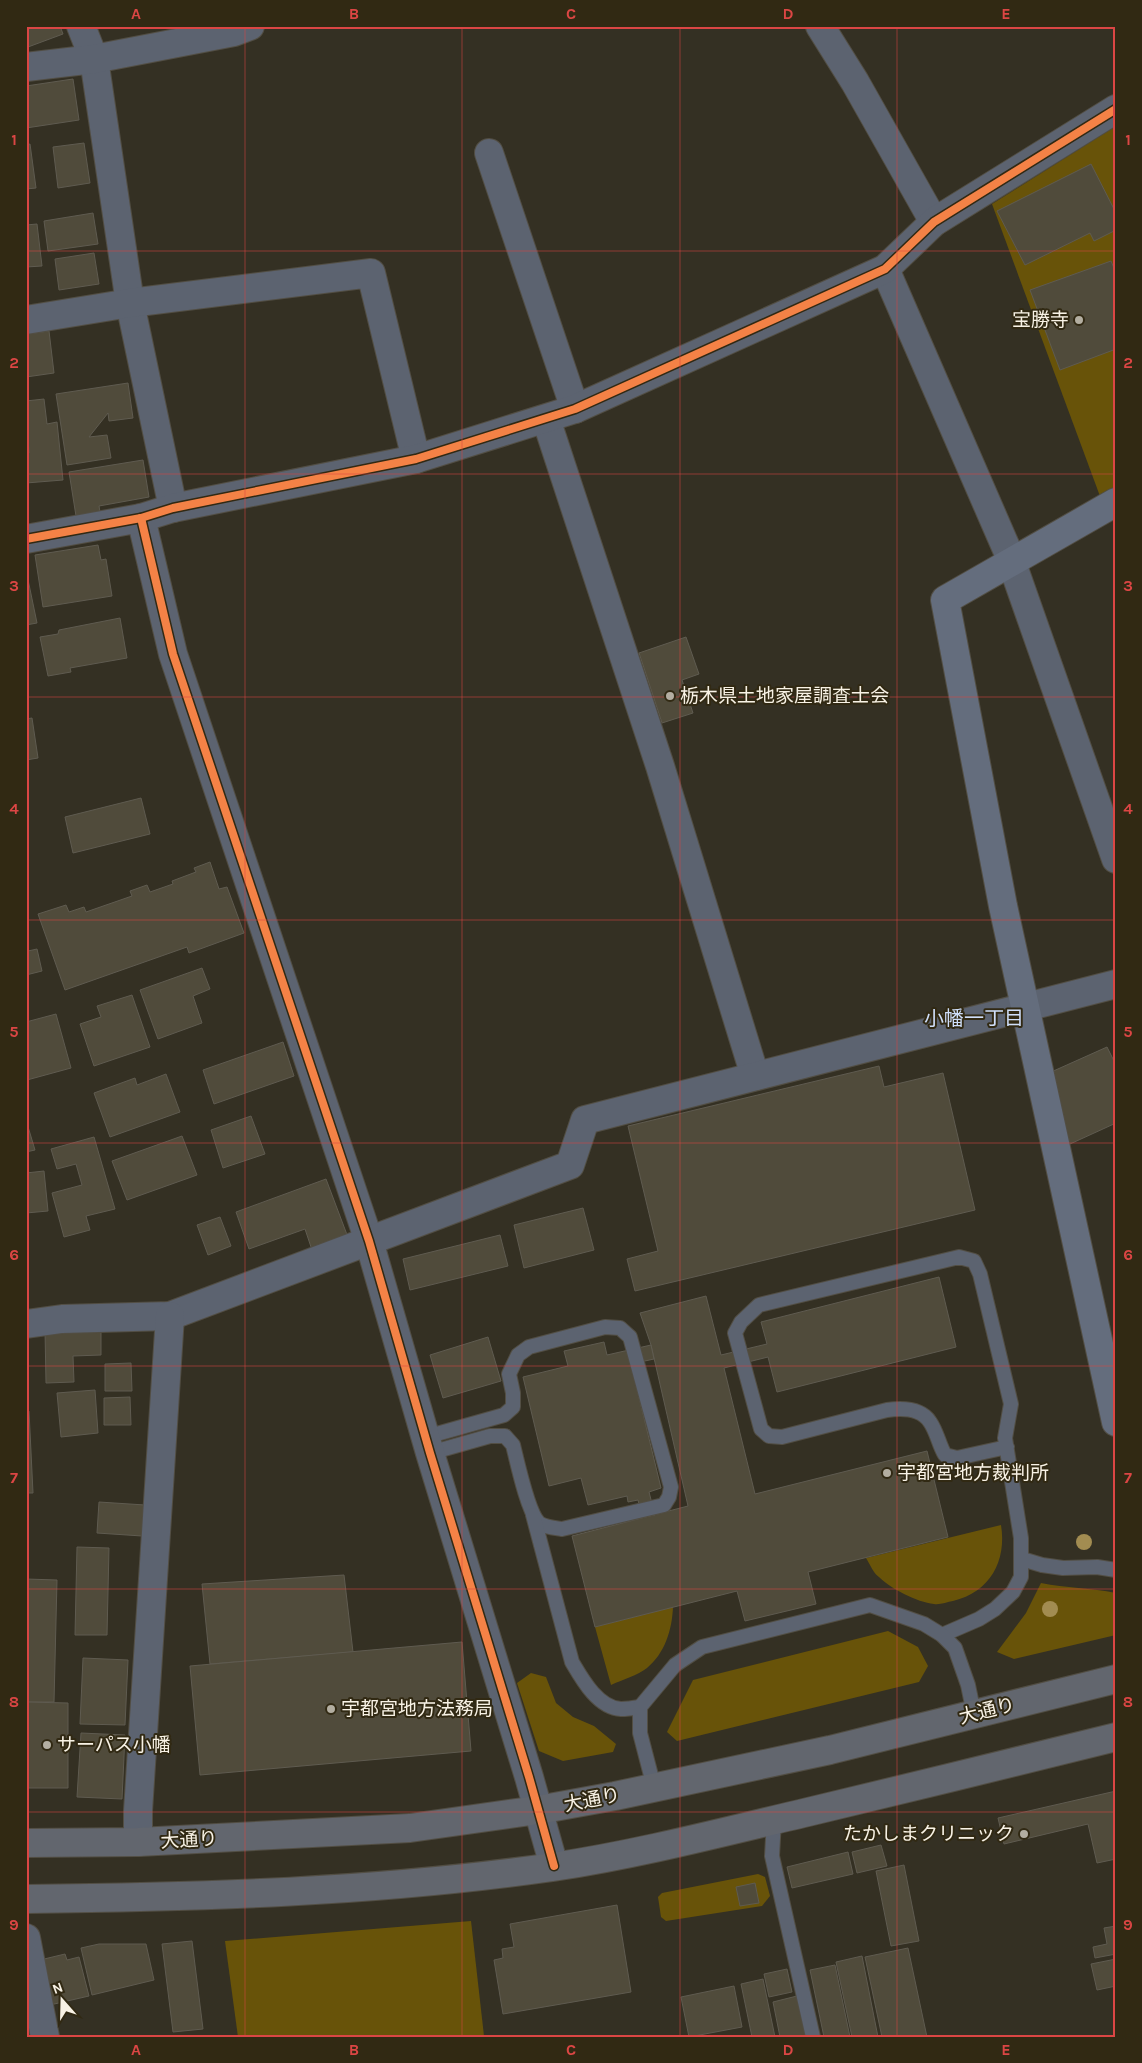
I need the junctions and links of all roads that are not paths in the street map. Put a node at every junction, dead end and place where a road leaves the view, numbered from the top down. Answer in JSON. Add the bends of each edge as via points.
{"nodes":[{"id":1,"x":81,"y":26,"type":"edge"},
{"id":2,"x":250,"y":26,"type":"edge"},
{"id":3,"x":820,"y":26,"type":"edge"},
{"id":4,"x":94,"y":59,"type":"junction"},
{"id":5,"x":26,"y":67,"type":"edge"},
{"id":6,"x":1116,"y":109,"type":"edge"},
{"id":7,"x":489,"y":154,"type":"dead end"},
{"id":8,"x":934,"y":222,"type":"junction"},
{"id":9,"x":885,"y":269,"type":"junction"},
{"id":10,"x":130,"y":303,"type":"junction"},
{"id":11,"x":26,"y":320,"type":"edge"},
{"id":12,"x":575,"y":409,"type":"junction"},
{"id":13,"x":546,"y":419,"type":"junction"},
{"id":14,"x":416,"y":459,"type":"junction"},
{"id":15,"x":1116,"y":502,"type":"edge"},
{"id":16,"x":173,"y":508,"type":"junction"},
{"id":17,"x":141,"y":518,"type":"junction"},
{"id":18,"x":26,"y":539,"type":"edge"},
{"id":19,"x":1116,"y":859,"type":"edge"},
{"id":20,"x":1116,"y":984,"type":"edge"},
{"id":21,"x":755,"y":1076,"type":"junction"},
{"id":22,"x":369,"y":1240,"type":"junction"},
{"id":23,"x":170,"y":1316,"type":"junction"},
{"id":24,"x":26,"y":1324,"type":"edge"},
{"id":25,"x":1116,"y":1422,"type":"edge"},
{"id":26,"x":428,"y":1445,"type":"junction"},
{"id":27,"x":1007,"y":1447,"type":"junction"},
{"id":28,"x":532,"y":1512,"type":"junction"},
{"id":29,"x":1022,"y":1559,"type":"junction"},
{"id":30,"x":1116,"y":1570,"type":"edge"},
{"id":31,"x":942,"y":1635,"type":"junction"},
{"id":32,"x":1116,"y":1679,"type":"edge"},
{"id":33,"x":640,"y":1707,"type":"junction"},
{"id":34,"x":974,"y":1714,"type":"junction"},
{"id":35,"x":1116,"y":1737,"type":"edge"},
{"id":36,"x":654,"y":1787,"type":"junction"},
{"id":37,"x":538,"y":1810,"type":"junction"},
{"id":38,"x":774,"y":1820,"type":"junction"},
{"id":39,"x":138,"y":1842,"type":"junction"},
{"id":40,"x":26,"y":1843,"type":"edge"},
{"id":41,"x":554,"y":1866,"type":"junction"},
{"id":42,"x":26,"y":1899,"type":"edge"},
{"id":43,"x":26,"y":1938,"type":"edge"},
{"id":44,"x":45,"y":2037,"type":"edge"},
{"id":45,"x":813,"y":2037,"type":"edge"}],
"edges":[{"from":1,"to":4,"type":"street"},
{"from":2,"to":4,"type":"street","via":[[234,32]]},
{"from":3,"to":8,"type":"street"},
{"from":4,"to":5,"type":"street"},
{"from":4,"to":10,"type":"street"},
{"from":6,"to":8,"type":"street"},
{"from":7,"to":12,"type":"street"},
{"from":8,"to":9,"type":"street"},
{"from":9,"to":12,"type":"street"},
{"from":9,"to":19,"type":"street","via":[[1008,552]]},
{"from":10,"to":11,"type":"street"},
{"from":10,"to":14,"type":"street","via":[[371,273]]},
{"from":10,"to":16,"type":"street"},
{"from":12,"to":13,"type":"street"},
{"from":13,"to":14,"type":"street"},
{"from":13,"to":21,"type":"street","via":[[660,766]]},
{"from":14,"to":16,"type":"street"},
{"from":15,"to":25,"type":"street","via":[[945,600],[1003,906]]},
{"from":16,"to":17,"type":"street"},
{"from":17,"to":18,"type":"street"},
{"from":17,"to":22,"type":"street","via":[[173,654]]},
{"from":20,"to":21,"type":"street"},
{"from":21,"to":22,"type":"street","via":[[585,1120],[570,1165]]},
{"from":22,"to":23,"type":"street"},
{"from":22,"to":26,"type":"street"},
{"from":23,"to":24,"type":"street","via":[[62,1319]]},
{"from":23,"to":39,"type":"street"},
{"from":26,"to":28,"type":"lane","via":[[504,1436],[513,1445]]},
{"from":26,"to":28,"type":"lane","via":[[504,1415],[513,1407],[509,1374],[518,1355],[529,1346],[605,1327],[620,1328],[630,1336],[671,1487],[669,1497],[664,1505],[562,1529],[540,1524]]},
{"from":26,"to":37,"type":"street"},
{"from":27,"to":27,"type":"lane","via":[[1005,1438],[1011,1404],[980,1274],[974,1261],[959,1257],[759,1306],[741,1322],[735,1334],[761,1429],[769,1436],[782,1437],[901,1408],[917,1412],[930,1422],[945,1455],[957,1458]]},
{"from":27,"to":29,"type":"lane"},
{"from":28,"to":33,"type":"lane","via":[[572,1662],[582,1680],[604,1702],[619,1709]]},
{"from":29,"to":30,"type":"lane","via":[[1063,1568]]},
{"from":29,"to":31,"type":"lane","via":[[1021,1577],[1013,1592],[979,1619]]},
{"from":31,"to":33,"type":"lane","via":[[924,1624],[870,1605],[702,1647],[675,1665]]},
{"from":31,"to":34,"type":"lane","via":[[955,1648]]},
{"from":32,"to":34,"type":"highway","name":"大通り"},
{"from":33,"to":36,"type":"lane","via":[[640,1733]]},
{"from":34,"to":36,"type":"highway","name":"大通り","via":[[830,1750]]},
{"from":35,"to":38,"type":"highway"},
{"from":36,"to":37,"type":"highway","name":"大通り"},
{"from":37,"to":39,"type":"highway","name":"大通り","via":[[410,1828]]},
{"from":37,"to":41,"type":"street"},
{"from":38,"to":41,"type":"highway","via":[[671,1845]]},
{"from":38,"to":45,"type":"lane","via":[[772,1856]]},
{"from":39,"to":40,"type":"highway","name":"大通り"},
{"from":41,"to":42,"type":"highway","via":[[424,1883],[307,1892]]},
{"from":43,"to":44,"type":"street"}]}
